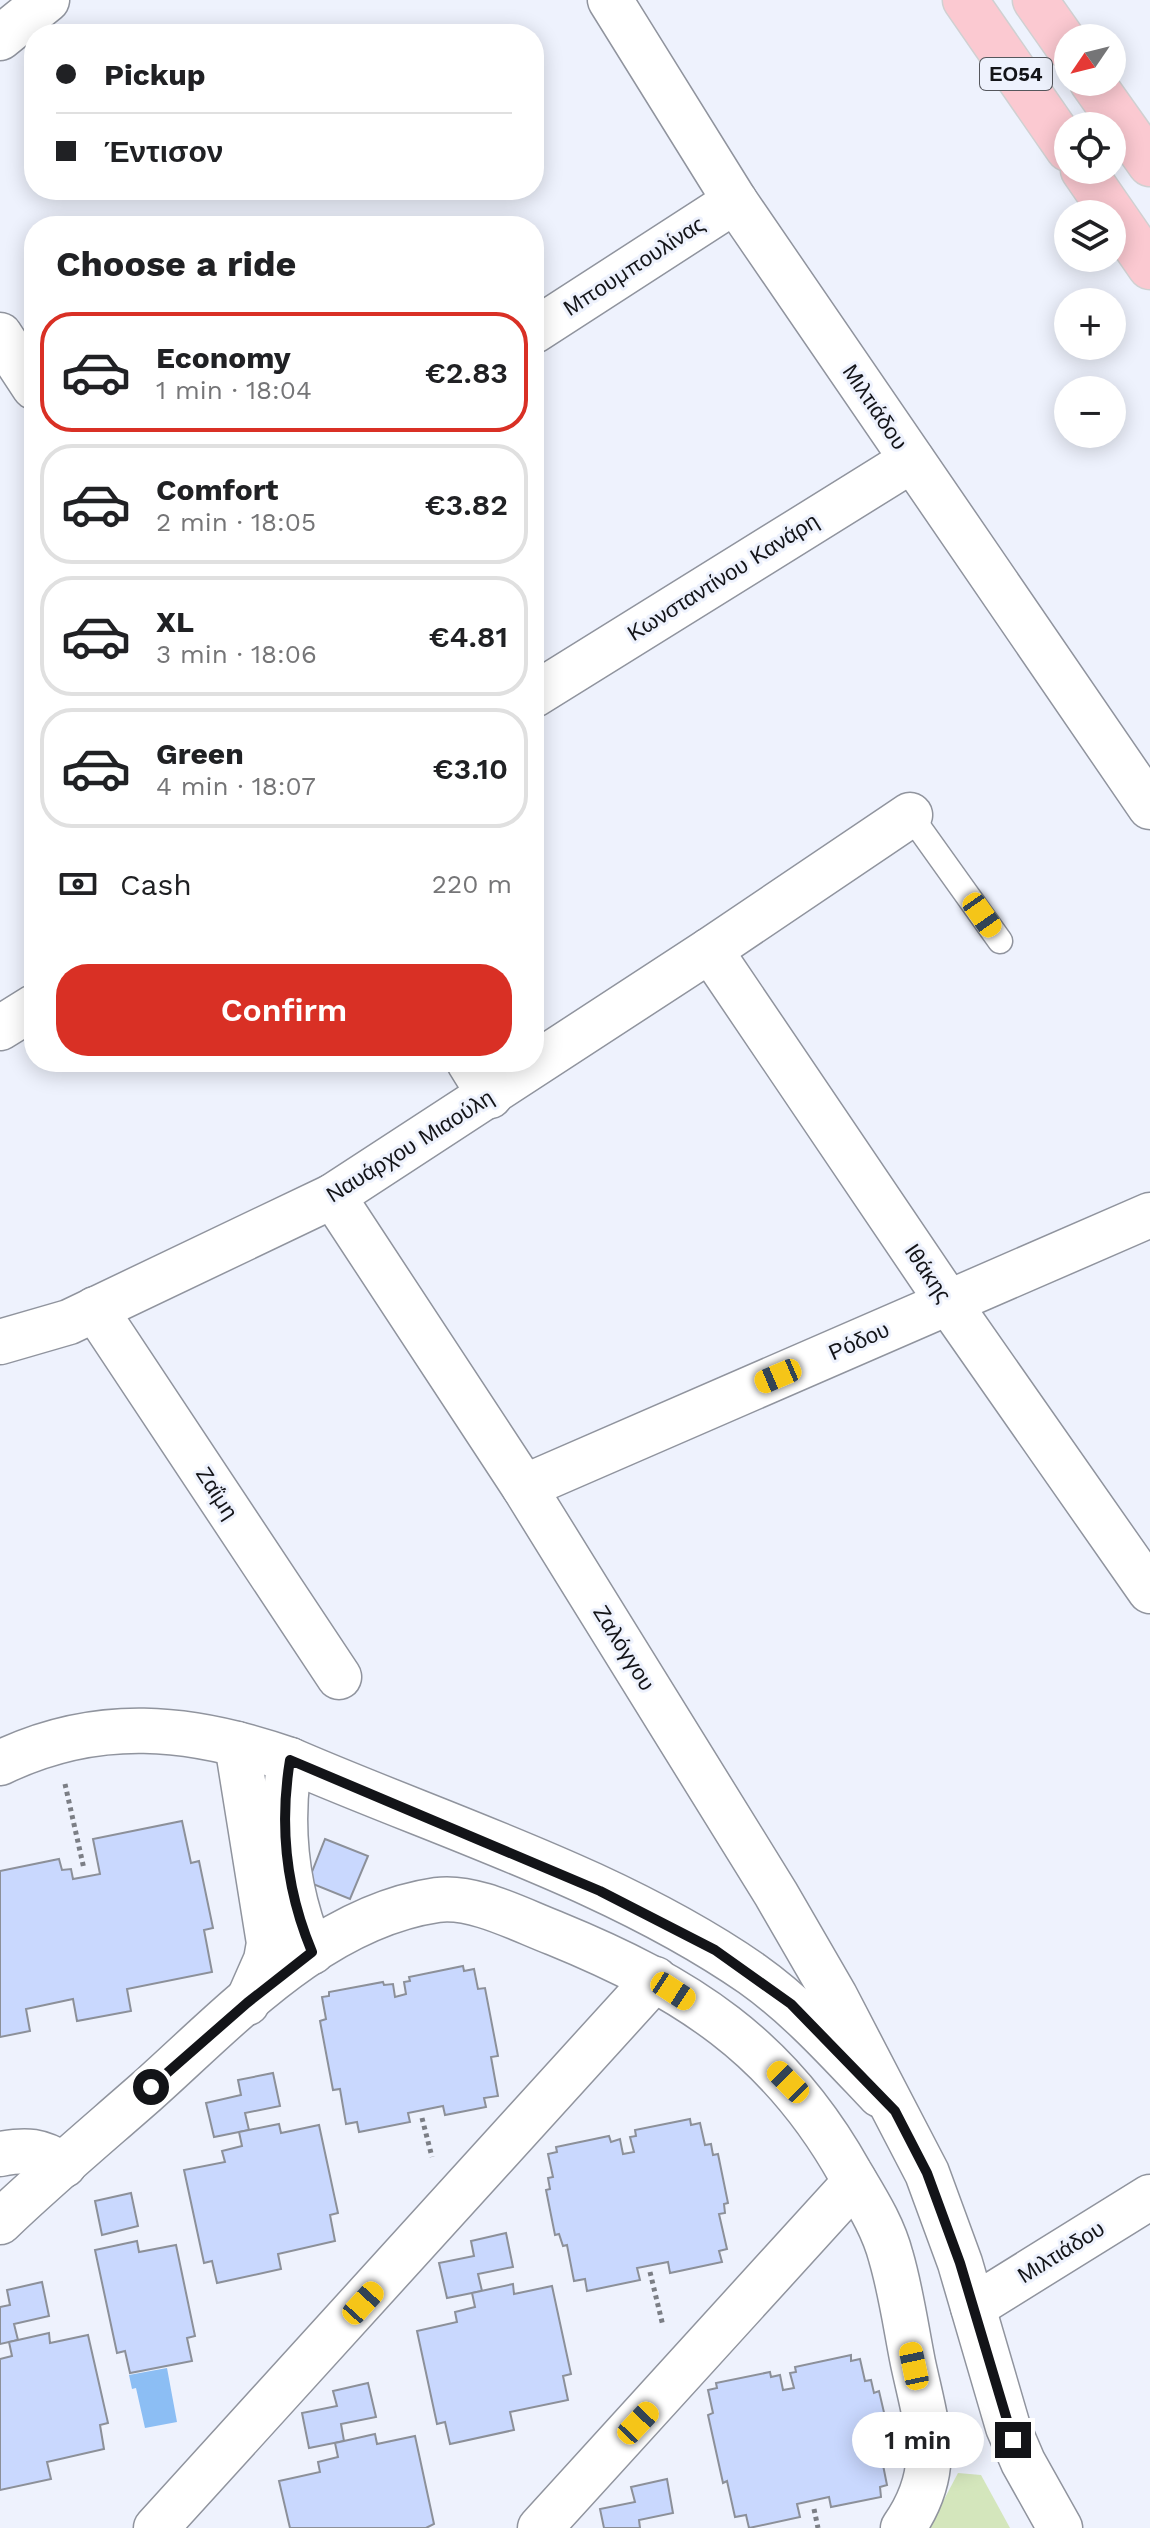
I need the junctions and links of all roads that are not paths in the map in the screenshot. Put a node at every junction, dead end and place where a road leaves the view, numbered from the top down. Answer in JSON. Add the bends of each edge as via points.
{"nodes":[{"id":1,"x":47,"y":0,"type":"edge"},
{"id":2,"x":610,"y":0,"type":"edge"},
{"id":3,"x":965,"y":0,"type":"edge"},
{"id":4,"x":1035,"y":0,"type":"edge"},
{"id":5,"x":1054,"y":27,"type":"edge"},
{"id":6,"x":0,"y":38,"type":"edge"},
{"id":7,"x":1102,"y":96,"type":"edge"},
{"id":8,"x":1054,"y":129,"type":"edge"},
{"id":9,"x":1150,"y":164,"type":"edge"},
{"id":10,"x":1093,"y":184,"type":"edge"},
{"id":11,"x":735,"y":201,"type":"junction"},
{"id":12,"x":1150,"y":267,"type":"edge"},
{"id":13,"x":544,"y":325,"type":"edge"},
{"id":14,"x":0,"y":335,"type":"edge"},
{"id":15,"x":24,"y":372,"type":"edge"},
{"id":16,"x":912,"y":460,"type":"junction"},
{"id":17,"x":544,"y":689,"type":"edge"},
{"id":18,"x":1150,"y":807,"type":"edge"},
{"id":19,"x":910,"y":815,"type":"joint"},
{"id":20,"x":1000,"y":941,"type":"dead end"},
{"id":21,"x":710,"y":950,"type":"junction"},
{"id":22,"x":24,"y":1013,"type":"edge"},
{"id":23,"x":0,"y":1028,"type":"edge"},
{"id":24,"x":544,"y":1043,"type":"edge"},
{"id":25,"x":479,"y":1079,"type":"edge"},
{"id":26,"x":333,"y":1196,"type":"junction"},
{"id":27,"x":1150,"y":1215,"type":"edge"},
{"id":28,"x":948,"y":1302,"type":"junction"},
{"id":29,"x":95,"y":1309,"type":"junction"},
{"id":30,"x":0,"y":1342,"type":"edge"},
{"id":31,"x":524,"y":1487,"type":"junction"},
{"id":32,"x":1150,"y":1591,"type":"edge"},
{"id":33,"x":339,"y":1677,"type":"dead end"},
{"id":34,"x":237,"y":1744,"type":"junction"},
{"id":35,"x":290,"y":1760,"type":"junction"},
{"id":36,"x":0,"y":1763,"type":"edge"},
{"id":37,"x":312,"y":1952,"type":"junction"},
{"id":38,"x":655,"y":1979,"type":"junction"},
{"id":39,"x":247,"y":2003,"type":"junction"},
{"id":40,"x":895,"y":2111,"type":"junction"},
{"id":41,"x":0,"y":2154,"type":"edge"},
{"id":42,"x":64,"y":2165,"type":"junction"},
{"id":43,"x":855,"y":2182,"type":"junction"},
{"id":44,"x":1150,"y":2197,"type":"edge"},
{"id":45,"x":0,"y":2222,"type":"edge"},
{"id":46,"x":973,"y":2307,"type":"junction"},
{"id":47,"x":1016,"y":2445,"type":"junction"},
{"id":48,"x":156,"y":2528,"type":"edge"},
{"id":49,"x":540,"y":2528,"type":"edge"},
{"id":50,"x":903,"y":2528,"type":"edge"},
{"id":51,"x":1060,"y":2528,"type":"edge"},
{"id":52,"x":1086,"y":2528,"type":"edge"}],
"edges":[{"from":1,"to":6,"type":"street"},
{"from":2,"to":11,"type":"street","name":"Μιλτιάδου"},
{"from":3,"to":8,"type":"main road","number":"ΕΟ54"},
{"from":4,"to":5,"type":"main road","number":"ΕΟ54"},
{"from":7,"to":9,"type":"main road"},
{"from":10,"to":12,"type":"main road"},
{"from":11,"to":13,"type":"street","name":"Μπουμπουλίνας"},
{"from":11,"to":16,"type":"street","name":"Μιλτιάδου"},
{"from":14,"to":15,"type":"street"},
{"from":16,"to":17,"type":"street","name":"Κωνσταντίνου Κανάρη"},
{"from":16,"to":18,"type":"street","name":"Μιλτιάδου"},
{"from":19,"to":20,"type":"lane"},
{"from":19,"to":21,"type":"street","name":"Ναυάρχου Μιαούλη"},
{"from":21,"to":24,"type":"street","name":"Ναυάρχου Μιαούλη"},
{"from":21,"to":28,"type":"street","name":"Ιθάκης"},
{"from":22,"to":23,"type":"street"},
{"from":25,"to":26,"type":"street","name":"Ναυάρχου Μιαούλη"},
{"from":26,"to":29,"type":"street","name":"Ναυάρχου Μιαούλη"},
{"from":26,"to":31,"type":"street","name":"Ζαλόγγου"},
{"from":27,"to":28,"type":"street","name":"Ρόδου"},
{"from":28,"to":31,"type":"street","name":"Ρόδου"},
{"from":28,"to":32,"type":"street","name":"Ιθάκης"},
{"from":29,"to":30,"type":"street","name":"Ναυάρχου Μιαούλη"},
{"from":29,"to":33,"type":"street","name":"Ζαΐμη"},
{"from":31,"to":40,"type":"street","name":"Ζαλόγγου","via":[[776,1894]]},
{"from":34,"to":35,"type":"street"},
{"from":34,"to":36,"type":"street","via":[[170,1731],[84,1732]]},
{"from":34,"to":39,"type":"street","via":[[269,1943]]},
{"from":35,"to":37,"type":"street","via":[[284,1806],[288,1874]]},
{"from":35,"to":40,"type":"street","via":[[600,1891],[715,1950],[791,2004]]},
{"from":37,"to":38,"type":"street","via":[[354,1925],[397,1908],[442,1899],[506,1914]]},
{"from":37,"to":39,"type":"street"},
{"from":38,"to":43,"type":"street","via":[[754,2048],[788,2082],[822,2124]]},
{"from":38,"to":48,"type":"street"},
{"from":39,"to":42,"type":"street"},
{"from":40,"to":46,"type":"street","name":"Ζαλόγγου","via":[[927,2173]]},
{"from":41,"to":42,"type":"street","via":[[43,2151]]},
{"from":42,"to":45,"type":"street"},
{"from":43,"to":49,"type":"street"},
{"from":43,"to":50,"type":"street","via":[[891,2256],[931,2456],[919,2505]]},
{"from":44,"to":46,"type":"street","name":"Μιλτιάδου"},
{"from":46,"to":47,"type":"street","name":"Ζαλόγγου"},
{"from":47,"to":51,"type":"street"},
{"from":47,"to":52,"type":"street"}]}
